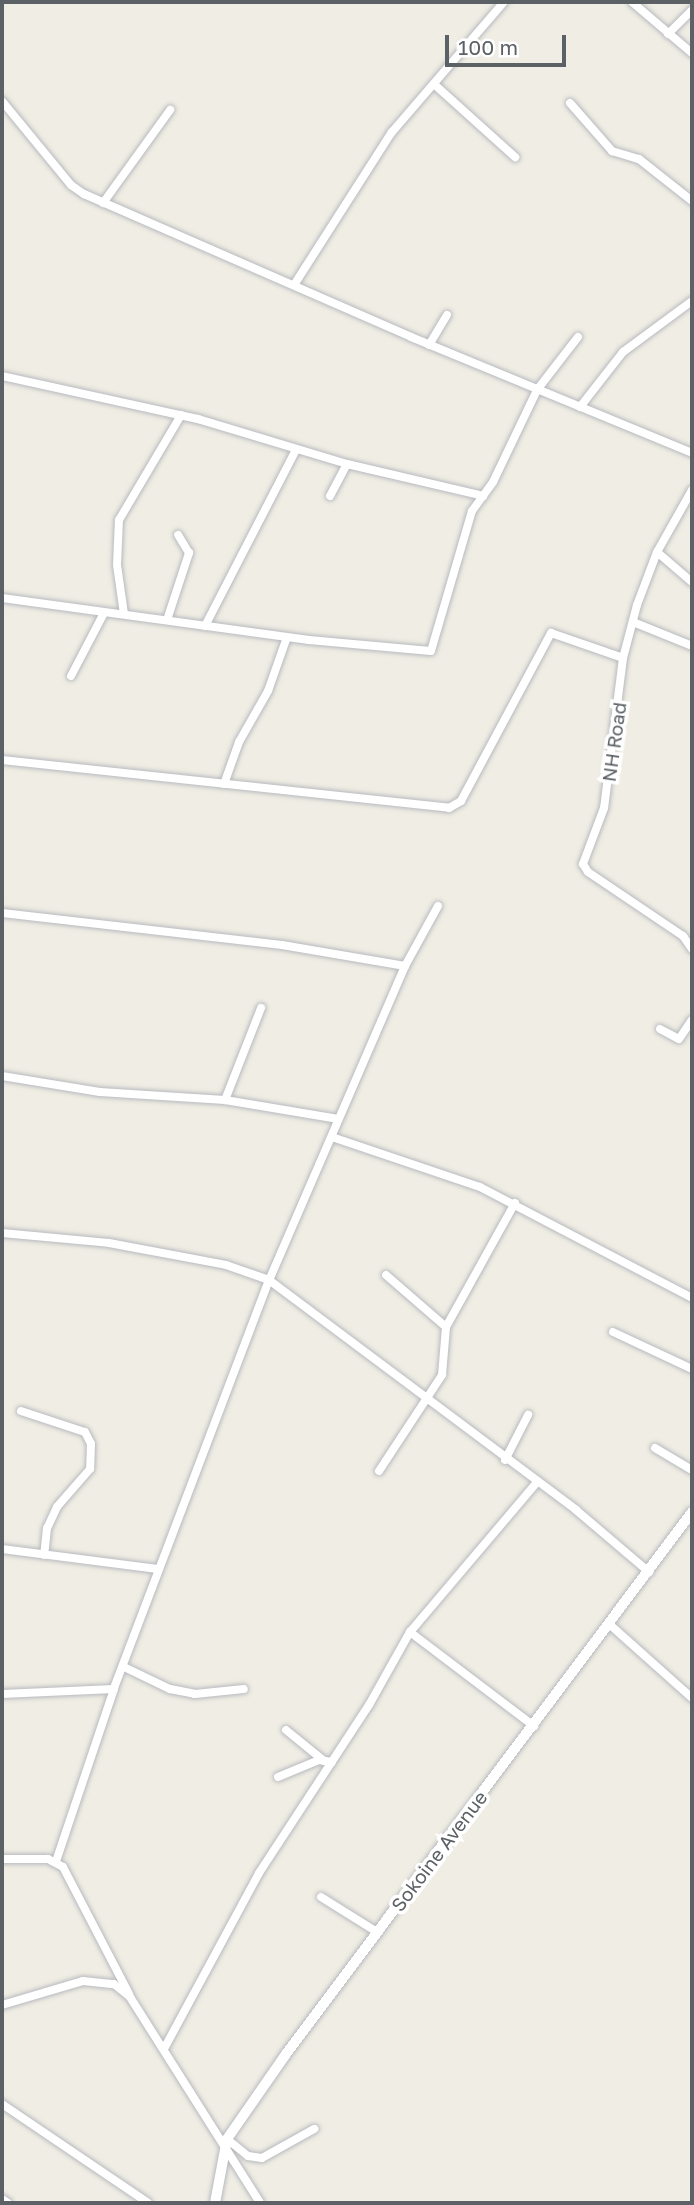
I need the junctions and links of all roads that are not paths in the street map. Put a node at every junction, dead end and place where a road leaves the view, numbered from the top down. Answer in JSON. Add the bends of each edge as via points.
{"nodes":[{"id":1,"x":504,"y":2,"type":"edge"},
{"id":2,"x":632,"y":2,"type":"edge"},
{"id":3,"x":692,"y":10,"type":"edge"},
{"id":4,"x":668,"y":34,"type":"junction"},
{"id":5,"x":692,"y":53,"type":"edge"},
{"id":6,"x":435,"y":85,"type":"junction"},
{"id":7,"x":2,"y":101,"type":"edge"},
{"id":8,"x":570,"y":103,"type":"dead end"},
{"id":9,"x":170,"y":110,"type":"dead end"},
{"id":10,"x":516,"y":158,"type":"dead end"},
{"id":11,"x":692,"y":201,"type":"edge"},
{"id":12,"x":103,"y":203,"type":"junction"},
{"id":13,"x":295,"y":285,"type":"junction"},
{"id":14,"x":692,"y":301,"type":"edge"},
{"id":15,"x":447,"y":315,"type":"dead end"},
{"id":16,"x":578,"y":337,"type":"dead end"},
{"id":17,"x":429,"y":345,"type":"junction"},
{"id":18,"x":2,"y":376,"type":"edge"},
{"id":19,"x":537,"y":390,"type":"junction"},
{"id":20,"x":580,"y":407,"type":"junction"},
{"id":21,"x":181,"y":415,"type":"junction"},
{"id":22,"x":296,"y":450,"type":"junction"},
{"id":23,"x":692,"y":453,"type":"edge"},
{"id":24,"x":347,"y":464,"type":"junction"},
{"id":25,"x":692,"y":491,"type":"edge"},
{"id":26,"x":330,"y":496,"type":"dead end"},
{"id":27,"x":483,"y":496,"type":"junction"},
{"id":28,"x":178,"y":535,"type":"dead end"},
{"id":29,"x":657,"y":552,"type":"junction"},
{"id":30,"x":692,"y":582,"type":"edge"},
{"id":31,"x":2,"y":598,"type":"edge"},
{"id":32,"x":104,"y":613,"type":"junction"},
{"id":33,"x":124,"y":614,"type":"junction"},
{"id":34,"x":167,"y":620,"type":"junction"},
{"id":35,"x":633,"y":622,"type":"junction"},
{"id":36,"x":205,"y":626,"type":"junction"},
{"id":37,"x":288,"y":637,"type":"junction"},
{"id":38,"x":692,"y":646,"type":"edge"},
{"id":39,"x":623,"y":658,"type":"junction"},
{"id":40,"x":71,"y":676,"type":"dead end"},
{"id":41,"x":2,"y":760,"type":"edge"},
{"id":42,"x":224,"y":784,"type":"junction"},
{"id":43,"x":438,"y":906,"type":"dead end"},
{"id":44,"x":2,"y":913,"type":"edge"},
{"id":45,"x":692,"y":949,"type":"edge"},
{"id":46,"x":405,"y":966,"type":"junction"},
{"id":47,"x":261,"y":1008,"type":"dead end"},
{"id":48,"x":692,"y":1020,"type":"edge"},
{"id":49,"x":660,"y":1029,"type":"dead end"},
{"id":50,"x":2,"y":1076,"type":"edge"},
{"id":51,"x":225,"y":1100,"type":"junction"},
{"id":52,"x":338,"y":1119,"type":"junction"},
{"id":53,"x":332,"y":1137,"type":"junction"},
{"id":54,"x":515,"y":1203,"type":"junction"},
{"id":55,"x":2,"y":1233,"type":"edge"},
{"id":56,"x":386,"y":1275,"type":"dead end"},
{"id":57,"x":269,"y":1280,"type":"junction"},
{"id":58,"x":692,"y":1298,"type":"edge"},
{"id":59,"x":446,"y":1327,"type":"junction"},
{"id":60,"x":613,"y":1332,"type":"dead end"},
{"id":61,"x":692,"y":1369,"type":"edge"},
{"id":62,"x":427,"y":1399,"type":"junction"},
{"id":63,"x":21,"y":1411,"type":"dead end"},
{"id":64,"x":527,"y":1415,"type":"dead end"},
{"id":65,"x":655,"y":1448,"type":"dead end"},
{"id":66,"x":505,"y":1460,"type":"junction"},
{"id":67,"x":379,"y":1471,"type":"dead end"},
{"id":68,"x":692,"y":1471,"type":"edge"},
{"id":69,"x":537,"y":1482,"type":"junction"},
{"id":70,"x":692,"y":1512,"type":"edge"},
{"id":71,"x":2,"y":1549,"type":"edge"},
{"id":72,"x":44,"y":1555,"type":"junction"},
{"id":73,"x":158,"y":1569,"type":"junction"},
{"id":74,"x":649,"y":1572,"type":"junction"},
{"id":75,"x":609,"y":1624,"type":"junction"},
{"id":76,"x":410,"y":1632,"type":"junction"},
{"id":77,"x":124,"y":1667,"type":"junction"},
{"id":78,"x":114,"y":1689,"type":"junction"},
{"id":79,"x":244,"y":1689,"type":"dead end"},
{"id":80,"x":2,"y":1694,"type":"edge"},
{"id":81,"x":692,"y":1698,"type":"edge"},
{"id":82,"x":534,"y":1726,"type":"junction"},
{"id":83,"x":286,"y":1730,"type":"dead end"},
{"id":84,"x":328,"y":1761,"type":"junction"},
{"id":85,"x":278,"y":1777,"type":"dead end"},
{"id":86,"x":2,"y":1859,"type":"edge"},
{"id":87,"x":56,"y":1861,"type":"junction"},
{"id":88,"x":321,"y":1897,"type":"dead end"},
{"id":89,"x":377,"y":1932,"type":"junction"},
{"id":90,"x":130,"y":1997,"type":"junction"},
{"id":91,"x":2,"y":2005,"type":"edge"},
{"id":92,"x":165,"y":2047,"type":"junction"},
{"id":93,"x":2,"y":2104,"type":"edge"},
{"id":94,"x":314,"y":2129,"type":"dead end"},
{"id":95,"x":226,"y":2145,"type":"junction"},
{"id":96,"x":2,"y":2199,"type":"edge"},
{"id":97,"x":8,"y":2203,"type":"edge"},
{"id":98,"x":148,"y":2203,"type":"edge"},
{"id":99,"x":215,"y":2203,"type":"edge"},
{"id":100,"x":260,"y":2203,"type":"edge"}],
"edges":[{"from":1,"to":6,"type":"street"},
{"from":2,"to":4,"type":"street"},
{"from":3,"to":4,"type":"street"},
{"from":4,"to":5,"type":"street"},
{"from":6,"to":10,"type":"street"},
{"from":6,"to":13,"type":"street","via":[[392,132]]},
{"from":7,"to":12,"type":"street","via":[[71,185]]},
{"from":8,"to":11,"type":"street","via":[[612,151],[639,159]]},
{"from":9,"to":12,"type":"street"},
{"from":12,"to":13,"type":"street"},
{"from":13,"to":17,"type":"street"},
{"from":14,"to":20,"type":"street","via":[[663,326],[634,342]]},
{"from":15,"to":17,"type":"street"},
{"from":16,"to":19,"type":"street"},
{"from":17,"to":19,"type":"street"},
{"from":18,"to":21,"type":"street"},
{"from":19,"to":20,"type":"street"},
{"from":19,"to":27,"type":"street"},
{"from":20,"to":23,"type":"street"},
{"from":21,"to":22,"type":"street"},
{"from":21,"to":33,"type":"street","via":[[118,520],[117,565]]},
{"from":22,"to":24,"type":"street"},
{"from":22,"to":36,"type":"street"},
{"from":24,"to":26,"type":"street"},
{"from":24,"to":27,"type":"street"},
{"from":25,"to":29,"type":"street","name":"NH Road"},
{"from":27,"to":37,"type":"street","via":[[463,533],[431,651]]},
{"from":28,"to":34,"type":"street","via":[[189,553]]},
{"from":29,"to":30,"type":"street"},
{"from":29,"to":35,"type":"street","name":"NH Road"},
{"from":31,"to":32,"type":"street"},
{"from":32,"to":33,"type":"street"},
{"from":32,"to":40,"type":"street"},
{"from":33,"to":34,"type":"street"},
{"from":34,"to":36,"type":"street"},
{"from":35,"to":38,"type":"street"},
{"from":35,"to":39,"type":"street","name":"NH Road"},
{"from":36,"to":37,"type":"street"},
{"from":37,"to":42,"type":"street"},
{"from":39,"to":42,"type":"street","via":[[596,651],[562,633],[551,633],[461,802],[449,808]]},
{"from":39,"to":45,"type":"street","name":"NH Road","via":[[604,808],[583,864],[588,872],[683,936]]},
{"from":41,"to":42,"type":"street"},
{"from":43,"to":46,"type":"street"},
{"from":44,"to":46,"type":"street","via":[[282,945]]},
{"from":46,"to":52,"type":"street"},
{"from":47,"to":51,"type":"street"},
{"from":48,"to":49,"type":"street","via":[[679,1039]]},
{"from":50,"to":51,"type":"street","via":[[100,1092]]},
{"from":51,"to":52,"type":"street"},
{"from":52,"to":53,"type":"street"},
{"from":53,"to":54,"type":"street","via":[[463,1180]]},
{"from":53,"to":57,"type":"street"},
{"from":54,"to":58,"type":"street"},
{"from":54,"to":59,"type":"street"},
{"from":55,"to":57,"type":"street","via":[[109,1242],[226,1265]]},
{"from":56,"to":59,"type":"street"},
{"from":57,"to":62,"type":"street"},
{"from":57,"to":73,"type":"street"},
{"from":59,"to":62,"type":"street","via":[[442,1375]]},
{"from":60,"to":61,"type":"street"},
{"from":62,"to":66,"type":"street"},
{"from":62,"to":67,"type":"street"},
{"from":63,"to":72,"type":"street","via":[[85,1432],[91,1444],[90,1469],[57,1507],[47,1528]]},
{"from":64,"to":66,"type":"street"},
{"from":65,"to":68,"type":"street"},
{"from":66,"to":69,"type":"street"},
{"from":69,"to":74,"type":"street"},
{"from":69,"to":76,"type":"street"},
{"from":70,"to":74,"type":"street","name":"Sokoine Avenue"},
{"from":71,"to":72,"type":"street"},
{"from":72,"to":73,"type":"street"},
{"from":73,"to":77,"type":"street"},
{"from":74,"to":75,"type":"street","name":"Sokoine Avenue"},
{"from":75,"to":81,"type":"street"},
{"from":75,"to":82,"type":"street","name":"Sokoine Avenue"},
{"from":76,"to":82,"type":"street"},
{"from":76,"to":84,"type":"street"},
{"from":77,"to":78,"type":"street"},
{"from":77,"to":79,"type":"street","via":[[170,1689],[195,1694]]},
{"from":78,"to":80,"type":"street"},
{"from":78,"to":87,"type":"street"},
{"from":82,"to":89,"type":"street","name":"Sokoine Avenue"},
{"from":83,"to":84,"type":"street"},
{"from":84,"to":85,"type":"street"},
{"from":84,"to":92,"type":"street","via":[[259,1873]]},
{"from":86,"to":87,"type":"street"},
{"from":87,"to":90,"type":"street"},
{"from":88,"to":89,"type":"street"},
{"from":89,"to":95,"type":"street","name":"Sokoine Avenue"},
{"from":90,"to":91,"type":"street","via":[[114,1984],[83,1981]]},
{"from":90,"to":92,"type":"street"},
{"from":92,"to":95,"type":"street"},
{"from":93,"to":98,"type":"street"},
{"from":94,"to":95,"type":"street","via":[[262,2158]]},
{"from":95,"to":99,"type":"street","name":"Sokoine Avenue"},
{"from":95,"to":100,"type":"street"},
{"from":96,"to":97,"type":"street"}]}
